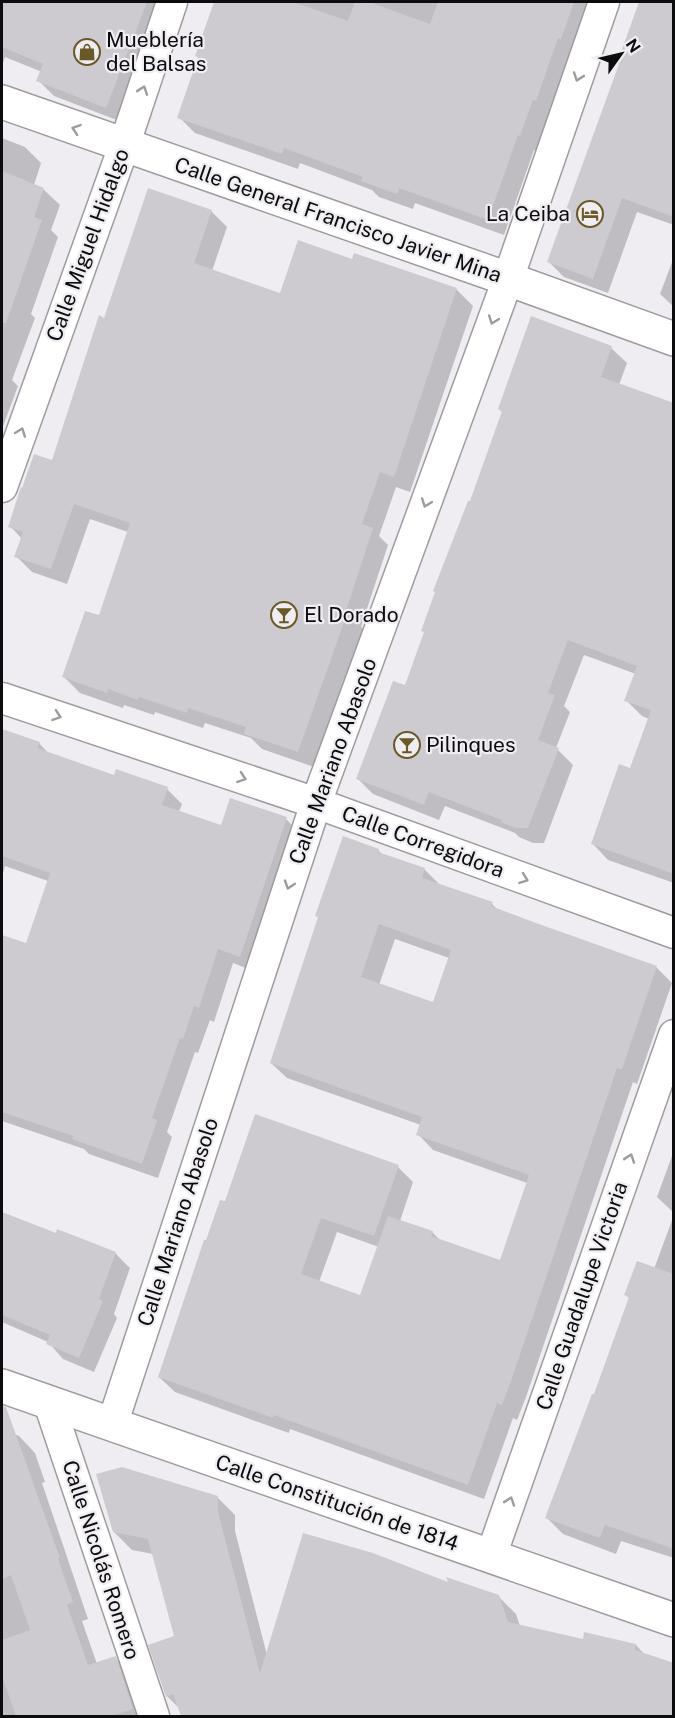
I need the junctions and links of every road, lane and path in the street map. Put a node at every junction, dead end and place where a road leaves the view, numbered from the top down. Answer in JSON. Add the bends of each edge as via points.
{"nodes":[{"id":1,"x":172,"y":2,"type":"edge"},
{"id":2,"x":604,"y":2,"type":"edge"},
{"id":3,"x":2,"y":102,"type":"edge"},
{"id":4,"x":124,"y":146,"type":"junction"},
{"id":5,"x":508,"y":279,"type":"junction"},
{"id":6,"x":674,"y":339,"type":"edge"},
{"id":7,"x":2,"y":487,"type":"edge"},
{"id":8,"x":2,"y":698,"type":"edge"},
{"id":9,"x":316,"y":803,"type":"junction"},
{"id":10,"x":674,"y":933,"type":"edge"},
{"id":11,"x":674,"y":1035,"type":"edge"},
{"id":12,"x":2,"y":1386,"type":"edge"},
{"id":13,"x":49,"y":1402,"type":"junction"},
{"id":14,"x":112,"y":1425,"type":"junction"},
{"id":15,"x":491,"y":1556,"type":"junction"},
{"id":16,"x":674,"y":1620,"type":"edge"},
{"id":17,"x":154,"y":1716,"type":"edge"}],
"edges":[{"from":4,"to":1,"type":"street","name":"Calle Miguel Hidalgo","one_way":true},
{"from":2,"to":5,"type":"street","name":"Calle Mariano Abasolo","one_way":true},
{"from":4,"to":3,"type":"street","name":"Calle General Francisco Javier Mina","one_way":true},
{"from":4,"to":5,"type":"street","name":"Calle General Francisco Javier Mina"},
{"from":7,"to":4,"type":"street","name":"Calle Miguel Hidalgo","one_way":true},
{"from":5,"to":6,"type":"street","name":"Calle General Francisco Javier Mina"},
{"from":5,"to":9,"type":"street","name":"Calle Mariano Abasolo","one_way":true},
{"from":8,"to":9,"type":"street","name":"Calle Corregidora","one_way":true},
{"from":9,"to":10,"type":"street","name":"Calle Corregidora","one_way":true},
{"from":9,"to":14,"type":"street","name":"Calle Mariano Abasolo","one_way":true},
{"from":15,"to":11,"type":"street","name":"Calle Guadalupe Victoria","one_way":true},
{"from":12,"to":13,"type":"street","name":"Calle Constitución de 1814"},
{"from":13,"to":14,"type":"street","name":"Calle Constitución de 1814"},
{"from":13,"to":17,"type":"street","name":"Calle Nicolás Romero"},
{"from":14,"to":15,"type":"street","name":"Calle Constitución de 1814"},
{"from":15,"to":16,"type":"street","name":"Calle Constitución de 1814"}]}
